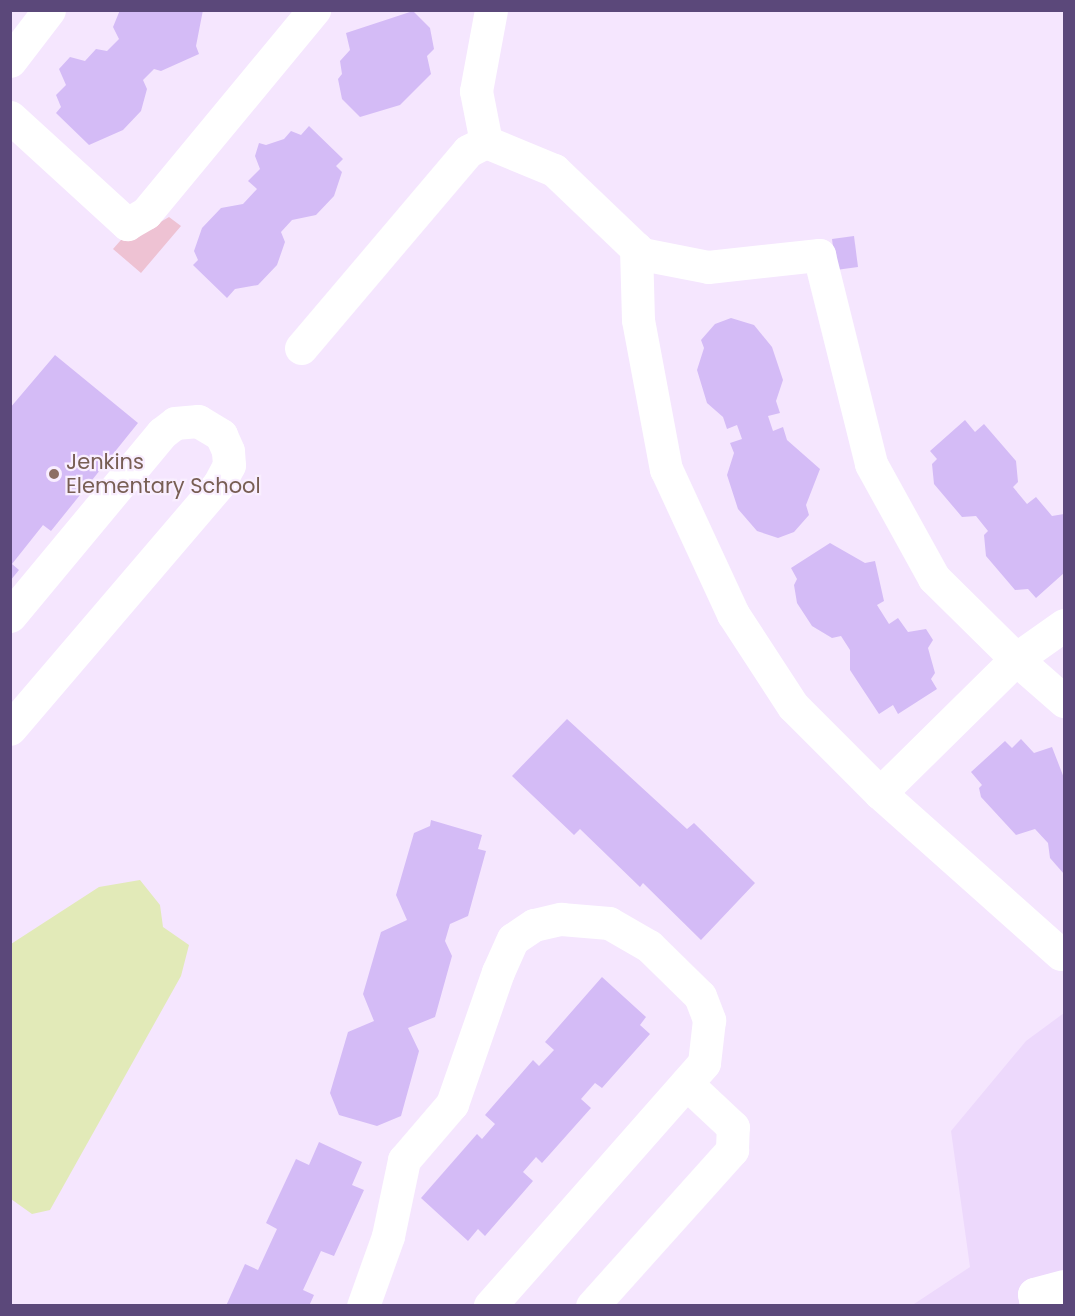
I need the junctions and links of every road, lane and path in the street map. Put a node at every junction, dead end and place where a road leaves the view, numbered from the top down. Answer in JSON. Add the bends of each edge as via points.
{"nodes":[{"id":1,"x":49,"y":10,"type":"edge"},
{"id":2,"x":314,"y":10,"type":"edge"},
{"id":3,"x":491,"y":10,"type":"edge"},
{"id":4,"x":10,"y":61,"type":"edge"},
{"id":5,"x":10,"y":117,"type":"edge"},
{"id":6,"x":486,"y":142,"type":"junction"},
{"id":7,"x":636,"y":248,"type":"junction"},
{"id":8,"x":301,"y":348,"type":"dead end"},
{"id":9,"x":10,"y":616,"type":"edge"},
{"id":10,"x":1065,"y":625,"type":"edge"},
{"id":11,"x":1016,"y":659,"type":"junction"},
{"id":12,"x":1065,"y":701,"type":"edge"},
{"id":13,"x":10,"y":729,"type":"edge"},
{"id":14,"x":880,"y":794,"type":"junction"},
{"id":15,"x":1061,"y":954,"type":"dead end"},
{"id":16,"x":686,"y":1083,"type":"junction"},
{"id":17,"x":1065,"y":1286,"type":"edge"},
{"id":18,"x":495,"y":1304,"type":"edge"},
{"id":19,"x":363,"y":1305,"type":"edge"},
{"id":20,"x":592,"y":1305,"type":"edge"},
{"id":21,"x":1036,"y":1305,"type":"edge"}],
"edges":[{"from":1,"to":4,"type":"street"},
{"from":2,"to":5,"type":"street","via":[[146,213],[128,224]]},
{"from":3,"to":6,"type":"street","via":[[476,91]]},
{"from":6,"to":7,"type":"street","via":[[554,170]]},
{"from":6,"to":8,"type":"street","via":[[468,151]]},
{"from":7,"to":11,"type":"street","via":[[642,254],[708,267],[819,255],[871,464],[934,578]]},
{"from":7,"to":14,"type":"street","via":[[638,320],[666,469],[733,614],[794,706]]},
{"from":9,"to":13,"type":"street","via":[[162,433],[175,423],[198,420],[221,435],[229,465],[219,484]]},
{"from":10,"to":11,"type":"street"},
{"from":11,"to":12,"type":"street"},
{"from":11,"to":14,"type":"street"},
{"from":14,"to":15,"type":"street"},
{"from":16,"to":18,"type":"street"},
{"from":16,"to":19,"type":"street","via":[[704,1063],[709,1020],[700,996],[658,955],[609,923],[561,919],[527,929],[513,939],[498,972],[452,1104],[404,1160],[388,1236]]},
{"from":16,"to":20,"type":"street","via":[[733,1127],[732,1150]]},
{"from":17,"to":21,"type":"street","via":[[1034,1294]]}]}
